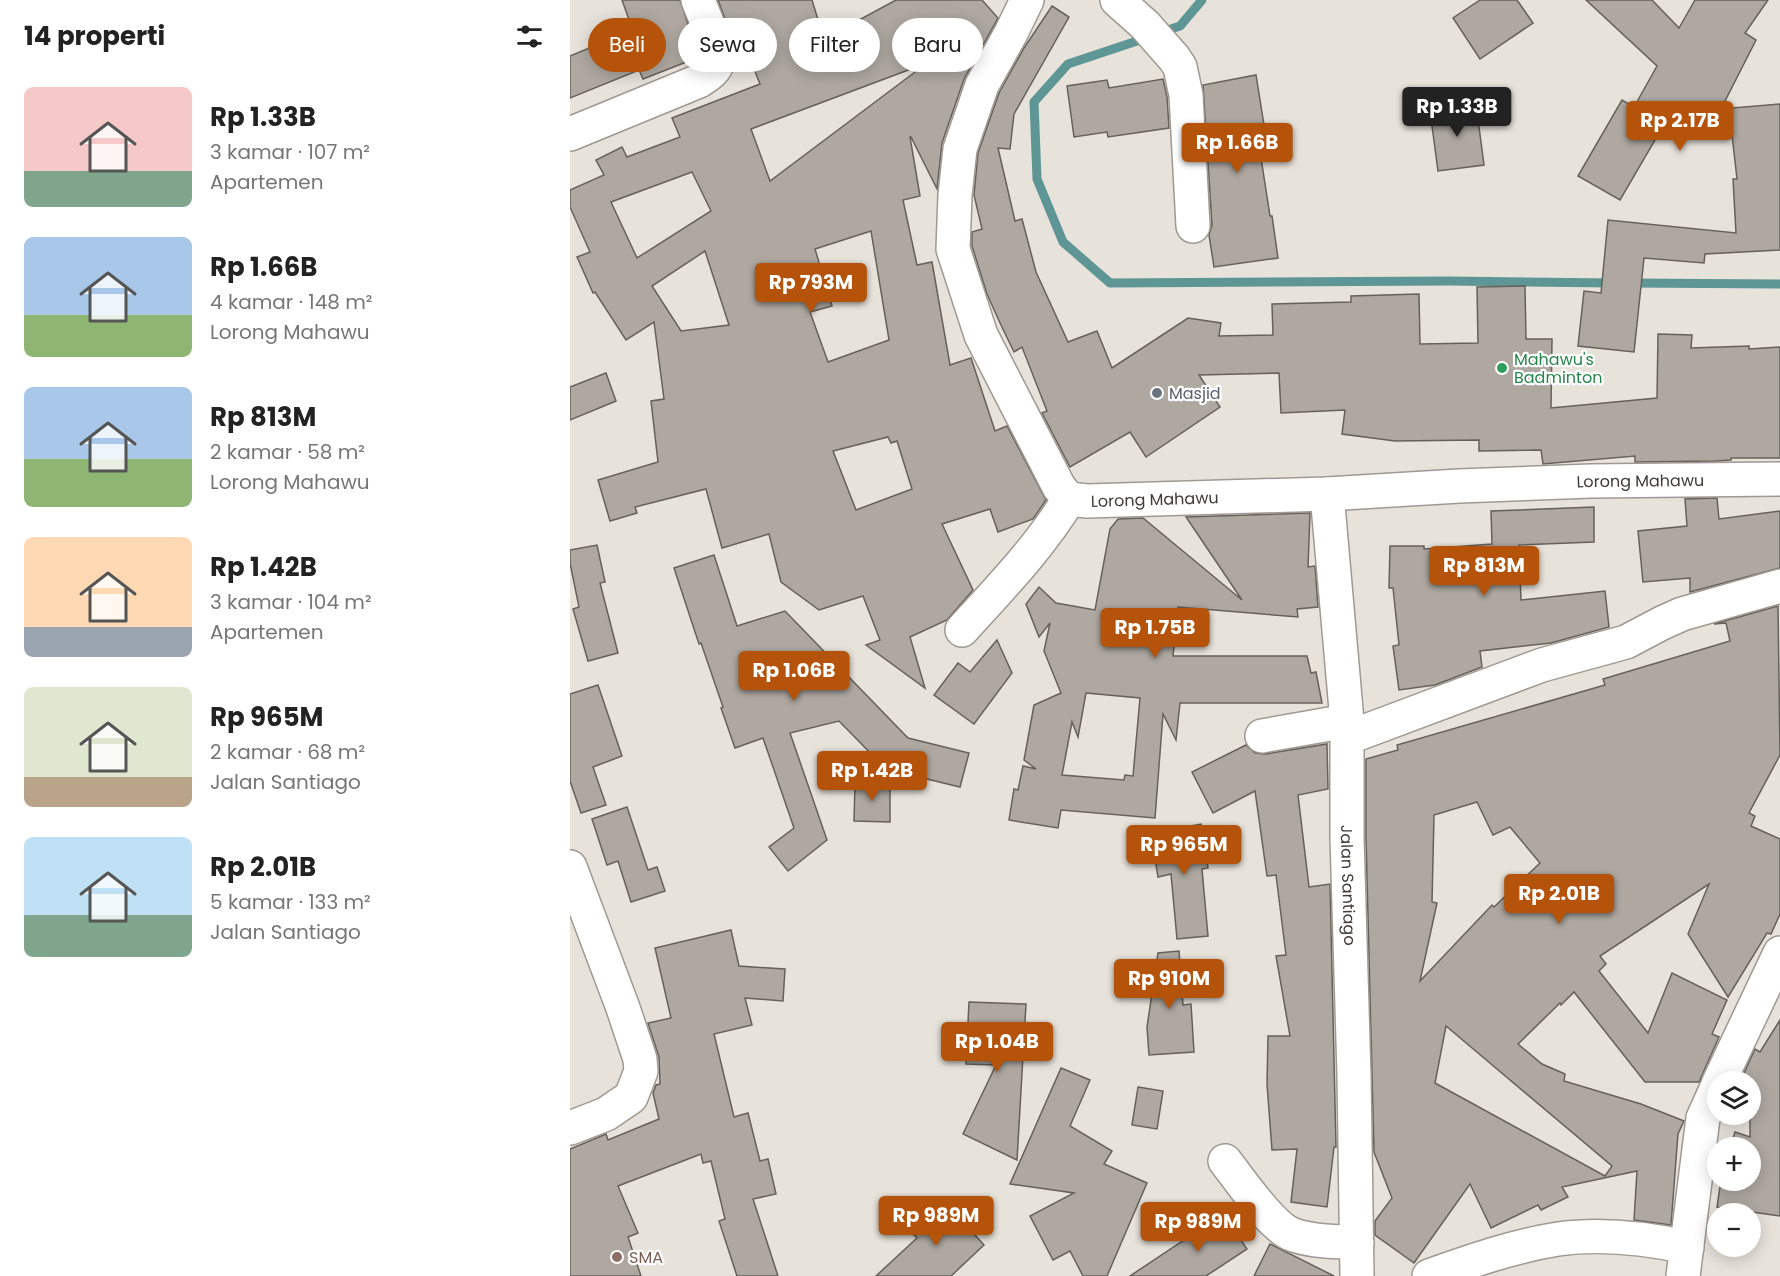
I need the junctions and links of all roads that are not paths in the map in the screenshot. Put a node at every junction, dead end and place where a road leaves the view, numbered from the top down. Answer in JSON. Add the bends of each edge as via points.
{"nodes":[{"id":1,"x":698,"y":0,"type":"edge"},
{"id":2,"x":1027,"y":0,"type":"edge"},
{"id":3,"x":1117,"y":0,"type":"edge"},
{"id":4,"x":570,"y":134,"type":"edge"},
{"id":5,"x":1193,"y":226,"type":"dead end"},
{"id":6,"x":1780,"y":479,"type":"edge"},
{"id":7,"x":1327,"y":494,"type":"junction"},
{"id":8,"x":1069,"y":499,"type":"junction"},
{"id":9,"x":1780,"y":586,"type":"edge"},
{"id":10,"x":962,"y":630,"type":"dead end"},
{"id":11,"x":1347,"y":729,"type":"junction"},
{"id":12,"x":1262,"y":736,"type":"dead end"},
{"id":13,"x":570,"y":867,"type":"edge"},
{"id":14,"x":1780,"y":953,"type":"edge"},
{"id":15,"x":1724,"y":1071,"type":"edge"},
{"id":16,"x":1707,"y":1109,"type":"edge"},
{"id":17,"x":570,"y":1128,"type":"edge"},
{"id":18,"x":1225,"y":1161,"type":"dead end"},
{"id":19,"x":1357,"y":1243,"type":"junction"},
{"id":20,"x":1685,"y":1262,"type":"edge"},
{"id":21,"x":1357,"y":1276,"type":"edge"},
{"id":22,"x":1429,"y":1276,"type":"edge"}],
"edges":[{"from":1,"to":4,"type":"street","via":[[719,59],[714,69],[699,81]]},
{"from":2,"to":8,"type":"street","name":"Lorong Mahawu","via":[[982,85],[960,149],[953,249],[981,335],[1059,487]]},
{"from":3,"to":5,"type":"street","via":[[1174,58],[1185,82]]},
{"from":6,"to":7,"type":"street","name":"Lorong Mahawu","via":[[1591,481]]},
{"from":7,"to":8,"type":"street","name":"Lorong Mahawu"},
{"from":7,"to":11,"type":"street","name":"Jalan Santiago"},
{"from":8,"to":10,"type":"street","via":[[1033,550]]},
{"from":9,"to":11,"type":"street","via":[[1682,614],[1626,642]]},
{"from":11,"to":12,"type":"street"},
{"from":11,"to":19,"type":"street","name":"Jalan Santiago"},
{"from":13,"to":17,"type":"street","via":[[623,1008],[641,1071],[632,1097],[606,1114]]},
{"from":14,"to":15,"type":"street"},
{"from":16,"to":20,"type":"street"},
{"from":18,"to":19,"type":"street","via":[[1273,1221],[1289,1234]]},
{"from":19,"to":21,"type":"street","name":"Jalan Santiago"},
{"from":20,"to":22,"type":"street","via":[[1655,1240],[1560,1239],[1505,1250]]}]}
